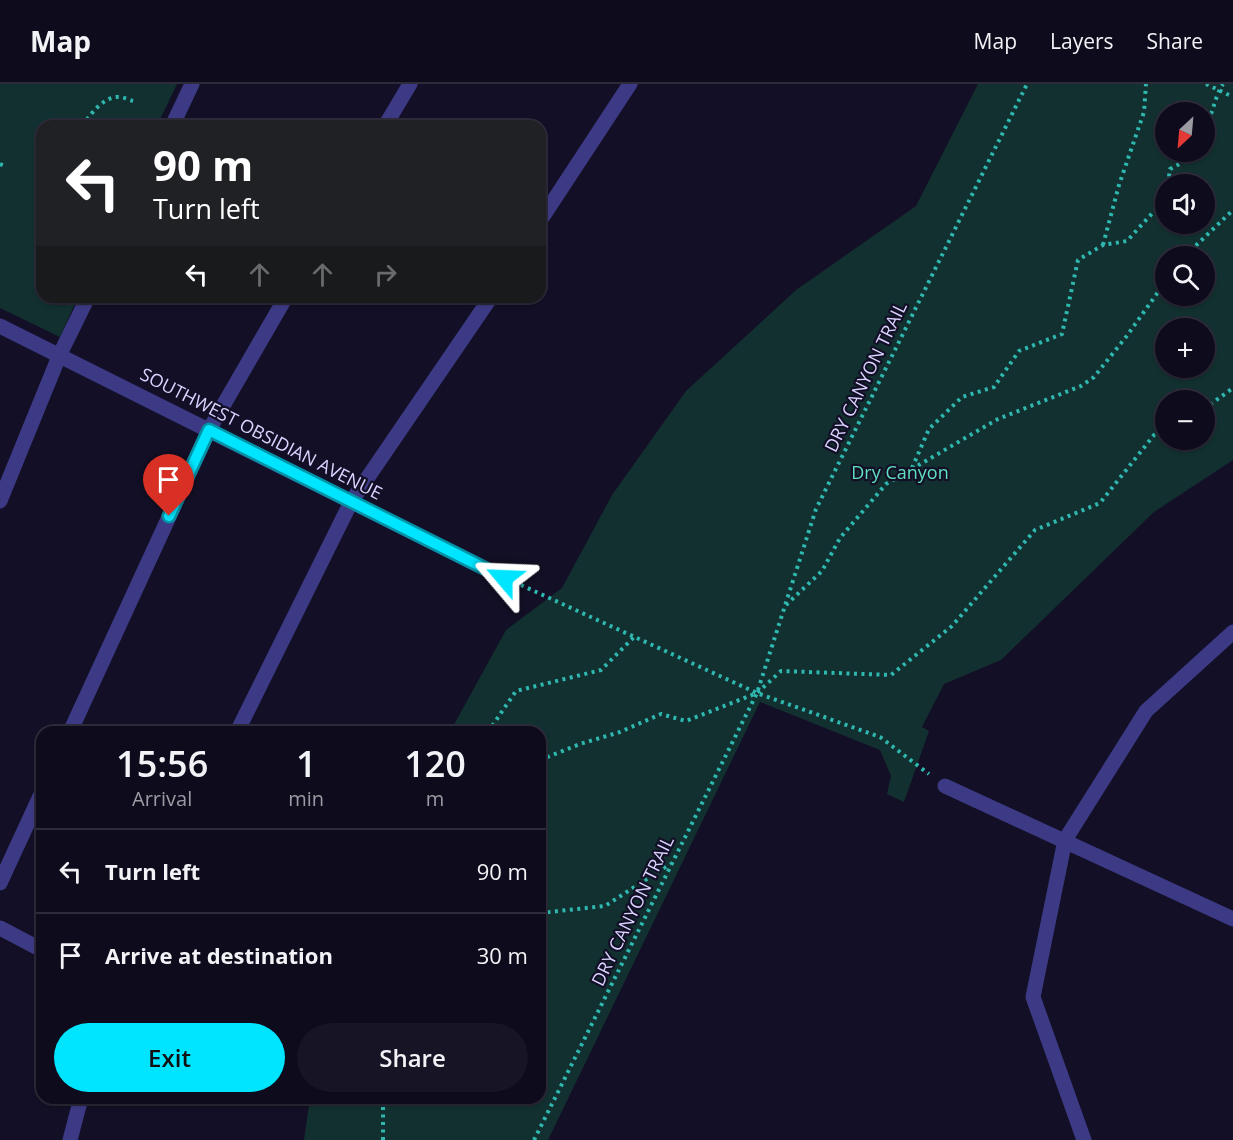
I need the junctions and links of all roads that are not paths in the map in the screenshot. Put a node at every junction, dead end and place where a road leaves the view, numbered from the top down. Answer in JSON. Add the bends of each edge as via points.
{"nodes":[{"id":1,"x":192,"y":84,"type":"edge"},
{"id":2,"x":410,"y":84,"type":"edge"},
{"id":3,"x":630,"y":84,"type":"edge"},
{"id":4,"x":175,"y":120,"type":"edge"},
{"id":5,"x":389,"y":120,"type":"edge"},
{"id":6,"x":546,"y":212,"type":"edge"},
{"id":7,"x":85,"y":303,"type":"edge"},
{"id":8,"x":283,"y":303,"type":"edge"},
{"id":9,"x":487,"y":303,"type":"edge"},
{"id":10,"x":0,"y":326,"type":"edge"},
{"id":11,"x":60,"y":354,"type":"junction"},
{"id":12,"x":209,"y":430,"type":"junction"},
{"id":13,"x":0,"y":501,"type":"edge"},
{"id":14,"x":351,"y":502,"type":"junction"},
{"id":15,"x":504,"y":578,"type":"road end"},
{"id":16,"x":1233,"y":632,"type":"edge"},
{"id":17,"x":73,"y":726,"type":"edge"},
{"id":18,"x":240,"y":726,"type":"edge"},
{"id":19,"x":945,"y":786,"type":"road end"},
{"id":20,"x":36,"y":805,"type":"edge"},
{"id":21,"x":1065,"y":840,"type":"junction"},
{"id":22,"x":0,"y":883,"type":"edge"},
{"id":23,"x":1233,"y":919,"type":"edge"},
{"id":24,"x":0,"y":928,"type":"edge"},
{"id":25,"x":36,"y":947,"type":"edge"},
{"id":26,"x":79,"y":1104,"type":"edge"},
{"id":27,"x":70,"y":1140,"type":"edge"},
{"id":28,"x":1084,"y":1140,"type":"edge"}],
"edges":[{"from":1,"to":4,"type":"street"},
{"from":2,"to":5,"type":"street"},
{"from":3,"to":6,"type":"street"},
{"from":7,"to":11,"type":"street"},
{"from":8,"to":12,"type":"street"},
{"from":9,"to":14,"type":"street"},
{"from":10,"to":11,"type":"street","name":"SOUTHWEST OBSIDIAN AVENUE"},
{"from":11,"to":12,"type":"street","name":"SOUTHWEST OBSIDIAN AVENUE"},
{"from":11,"to":13,"type":"street"},
{"from":12,"to":14,"type":"street","name":"SOUTHWEST OBSIDIAN AVENUE"},
{"from":12,"to":17,"type":"street"},
{"from":14,"to":15,"type":"street","name":"SOUTHWEST OBSIDIAN AVENUE"},
{"from":14,"to":18,"type":"street"},
{"from":16,"to":21,"type":"street","via":[[1146,711]]},
{"from":19,"to":21,"type":"street"},
{"from":20,"to":22,"type":"street"},
{"from":21,"to":23,"type":"street"},
{"from":21,"to":28,"type":"street","via":[[1033,997]]},
{"from":24,"to":25,"type":"street"},
{"from":26,"to":27,"type":"street"}]}
